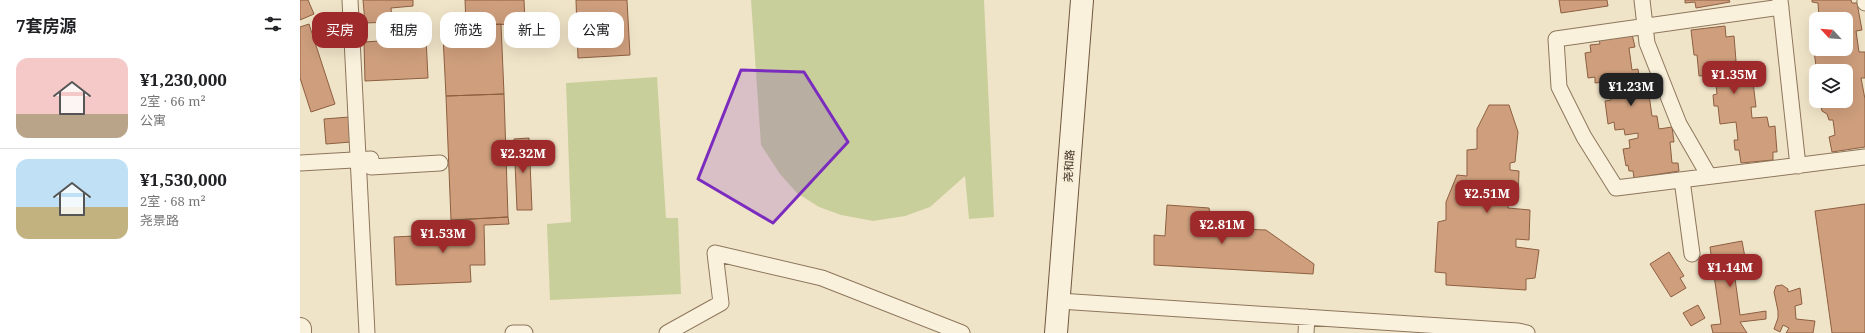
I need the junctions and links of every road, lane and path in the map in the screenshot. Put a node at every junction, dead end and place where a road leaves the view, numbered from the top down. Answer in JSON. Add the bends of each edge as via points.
{"nodes":[{"id":1,"x":350,"y":0,"type":"edge"},
{"id":2,"x":1082,"y":0,"type":"edge"},
{"id":3,"x":1642,"y":0,"type":"edge"},
{"id":4,"x":1864,"y":0,"type":"edge"},
{"id":5,"x":1865,"y":3,"type":"edge"},
{"id":6,"x":1780,"y":4,"type":"edge"},
{"id":7,"x":1645,"y":26,"type":"junction"},
{"id":8,"x":1865,"y":157,"type":"edge"},
{"id":9,"x":358,"y":160,"type":"junction"},
{"id":10,"x":300,"y":163,"type":"edge"},
{"id":11,"x":440,"y":163,"type":"dead end"},
{"id":12,"x":1798,"y":166,"type":"junction"},
{"id":13,"x":1709,"y":176,"type":"junction"},
{"id":14,"x":1682,"y":180,"type":"junction"},
{"id":15,"x":1692,"y":254,"type":"dead end"},
{"id":16,"x":1059,"y":300,"type":"junction"},
{"id":17,"x":1307,"y":317,"type":"junction"},
{"id":18,"x":300,"y":329,"type":"edge"},
{"id":19,"x":1521,"y":332,"type":"edge"},
{"id":20,"x":300,"y":333,"type":"edge"},
{"id":21,"x":367,"y":333,"type":"edge"},
{"id":22,"x":513,"y":333,"type":"edge"},
{"id":23,"x":525,"y":333,"type":"edge"},
{"id":24,"x":667,"y":333,"type":"edge"},
{"id":25,"x":962,"y":333,"type":"edge"},
{"id":26,"x":1056,"y":333,"type":"edge"},
{"id":27,"x":1306,"y":333,"type":"edge"}],
"edges":[{"from":1,"to":9,"type":"lane"},
{"from":2,"to":16,"type":"main road","name":"尧和路"},
{"from":3,"to":7,"type":"lane"},
{"from":4,"to":5,"type":"lane"},
{"from":6,"to":7,"type":"lane"},
{"from":6,"to":12,"type":"lane"},
{"from":7,"to":13,"type":"lane","via":[[1647,43],[1679,124]]},
{"from":7,"to":14,"type":"lane","via":[[1556,39],[1559,86],[1584,137],[1616,188]]},
{"from":8,"to":12,"type":"lane"},
{"from":9,"to":10,"type":"lane"},
{"from":9,"to":11,"type":"lane","via":[[371,159],[371,167]]},
{"from":9,"to":21,"type":"lane"},
{"from":12,"to":13,"type":"lane"},
{"from":13,"to":14,"type":"lane"},
{"from":14,"to":15,"type":"lane"},
{"from":16,"to":17,"type":"lane"},
{"from":16,"to":26,"type":"main road","name":"尧和路"},
{"from":17,"to":19,"type":"lane"},
{"from":17,"to":27,"type":"lane"},
{"from":18,"to":20,"type":"main road"},
{"from":22,"to":23,"type":"lane"},
{"from":24,"to":25,"type":"lane","via":[[721,303],[715,253],[822,278]]}]}
